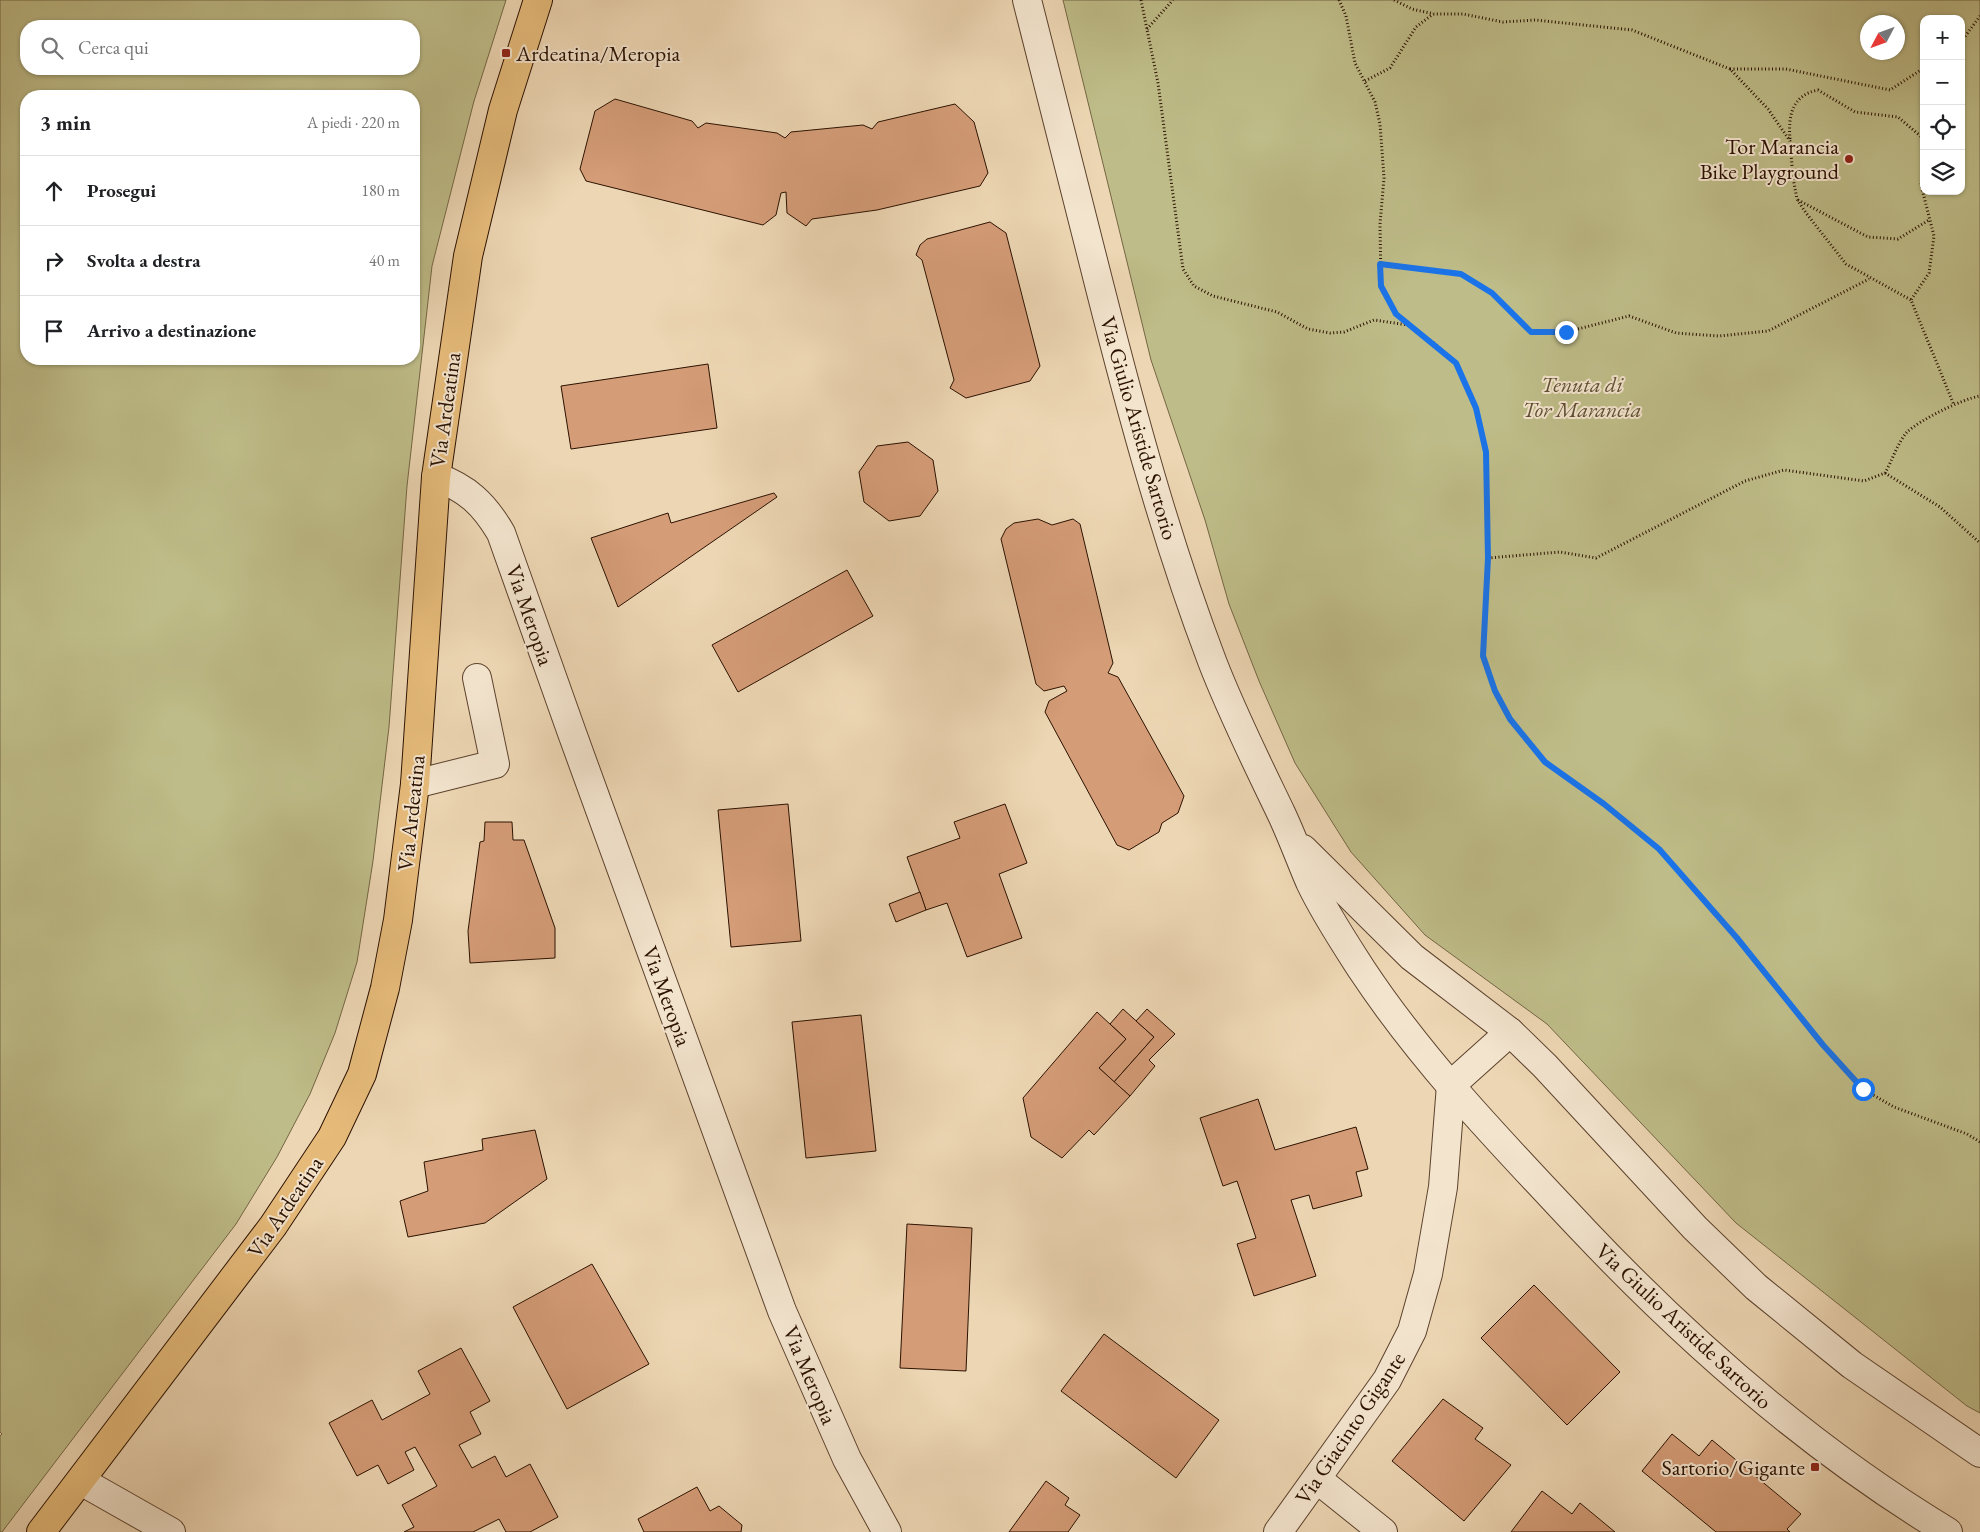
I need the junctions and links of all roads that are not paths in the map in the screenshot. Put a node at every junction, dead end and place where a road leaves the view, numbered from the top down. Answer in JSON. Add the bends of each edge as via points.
{"nodes":[{"id":1,"x":538,"y":0,"type":"edge"},
{"id":2,"x":1027,"y":0,"type":"edge"},
{"id":3,"x":436,"y":477,"type":"junction"},
{"id":4,"x":477,"y":678,"type":"dead end"},
{"id":5,"x":415,"y":784,"type":"junction"},
{"id":6,"x":1295,"y":841,"type":"junction"},
{"id":7,"x":1510,"y":1032,"type":"junction"},
{"id":8,"x":1451,"y":1085,"type":"junction"},
{"id":9,"x":1980,"y":1453,"type":"edge"},
{"id":10,"x":1317,"y":1479,"type":"junction"},
{"id":11,"x":81,"y":1481,"type":"junction"},
{"id":12,"x":41,"y":1532,"type":"edge"},
{"id":13,"x":171,"y":1532,"type":"edge"},
{"id":14,"x":887,"y":1532,"type":"edge"},
{"id":15,"x":1278,"y":1532,"type":"edge"},
{"id":16,"x":1383,"y":1532,"type":"edge"},
{"id":17,"x":1948,"y":1532,"type":"edge"}],
"edges":[{"from":1,"to":3,"type":"main road","name":"Via Ardeatina","via":[[503,110],[468,256]]},
{"from":2,"to":6,"type":"street","name":"Via Giulio Aristide Sartorio","via":[[1124,382],[1165,523],[1215,668]]},
{"from":3,"to":5,"type":"main road","name":"Via Ardeatina"},
{"from":3,"to":14,"type":"street","name":"Via Meropia","via":[[465,490],[492,517],[501,533],[782,1311],[847,1459]]},
{"from":4,"to":5,"type":"street","via":[[495,764]]},
{"from":5,"to":11,"type":"main road","name":"Via Ardeatina","via":[[398,920],[385,988],[362,1074],[346,1110],[273,1226]]},
{"from":6,"to":7,"type":"street","name":"Via Giulio Aristide Sartorio","via":[[1412,957]]},
{"from":6,"to":8,"type":"street","name":"Via Giulio Aristide Sartorio","via":[[1311,882],[1360,966],[1384,1002]]},
{"from":7,"to":8,"type":"street"},
{"from":7,"to":9,"type":"street","name":"Via Giulio Aristide Sartorio","via":[[1695,1228],[1756,1287],[1852,1364]]},
{"from":8,"to":10,"type":"street","name":"Via Giacinto Gigante","via":[[1443,1187],[1418,1314],[1405,1348],[1387,1380]]},
{"from":8,"to":17,"type":"street","name":"Via Giulio Aristide Sartorio","via":[[1648,1298],[1700,1346],[1791,1424],[1882,1490]]},
{"from":10,"to":15,"type":"street","name":"Via Giacinto Gigante"},
{"from":10,"to":16,"type":"street"},
{"from":11,"to":12,"type":"main road","name":"Via Ardeatina"},
{"from":11,"to":13,"type":"street"}]}
